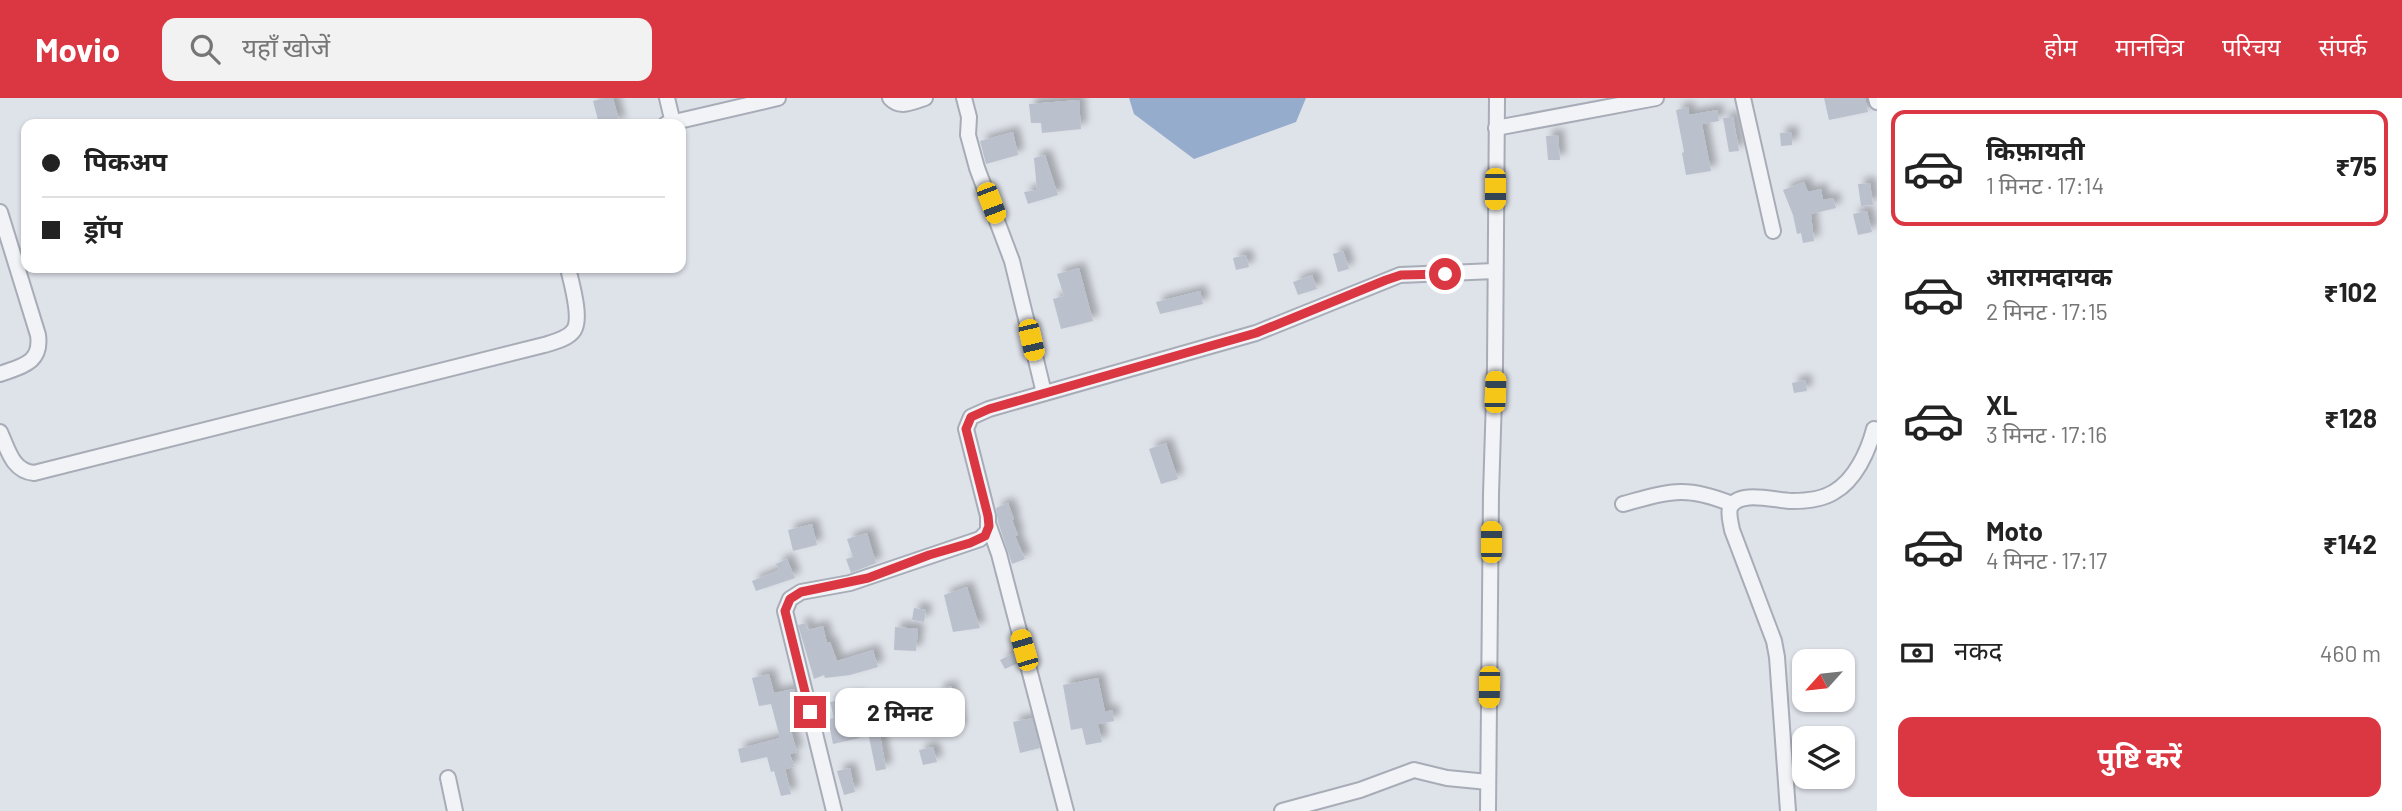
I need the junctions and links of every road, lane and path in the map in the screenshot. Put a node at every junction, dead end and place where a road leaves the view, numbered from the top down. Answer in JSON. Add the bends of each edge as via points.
{"nodes":[{"id":1,"x":667,"y":98,"type":"edge"},
{"id":2,"x":778,"y":98,"type":"edge"},
{"id":3,"x":890,"y":98,"type":"edge"},
{"id":4,"x":925,"y":98,"type":"edge"},
{"id":5,"x":964,"y":98,"type":"edge"},
{"id":6,"x":1497,"y":98,"type":"edge"},
{"id":7,"x":1656,"y":98,"type":"edge"},
{"id":8,"x":1743,"y":98,"type":"edge"},
{"id":9,"x":669,"y":119,"type":"edge"},
{"id":10,"x":686,"y":120,"type":"edge"},
{"id":11,"x":1496,"y":128,"type":"junction"},
{"id":12,"x":0,"y":212,"type":"edge"},
{"id":13,"x":1773,"y":231,"type":"dead end"},
{"id":14,"x":1495,"y":271,"type":"junction"},
{"id":15,"x":569,"y":273,"type":"edge"},
{"id":16,"x":0,"y":374,"type":"edge"},
{"id":17,"x":1044,"y":393,"type":"junction"},
{"id":18,"x":1874,"y":429,"type":"dead end"},
{"id":19,"x":0,"y":432,"type":"edge"},
{"id":20,"x":1623,"y":504,"type":"dead end"},
{"id":21,"x":1732,"y":504,"type":"junction"},
{"id":22,"x":989,"y":526,"type":"junction"},
{"id":23,"x":448,"y":778,"type":"dead end"},
{"id":24,"x":1488,"y":782,"type":"junction"},
{"id":25,"x":455,"y":811,"type":"edge"},
{"id":26,"x":834,"y":811,"type":"edge"},
{"id":27,"x":1066,"y":811,"type":"edge"},
{"id":28,"x":1282,"y":811,"type":"edge"},
{"id":29,"x":1488,"y":811,"type":"edge"},
{"id":30,"x":1788,"y":811,"type":"edge"}],
"edges":[{"from":1,"to":9,"type":"street"},
{"from":2,"to":10,"type":"street"},
{"from":3,"to":4,"type":"street","via":[[902,105]]},
{"from":5,"to":17,"type":"street","via":[[968,135],[1013,261]]},
{"from":6,"to":11,"type":"street"},
{"from":7,"to":11,"type":"street"},
{"from":8,"to":13,"type":"street"},
{"from":11,"to":14,"type":"street"},
{"from":12,"to":16,"type":"street","via":[[40,345],[30,361]]},
{"from":14,"to":17,"type":"street","via":[[1401,275],[1256,333]]},
{"from":14,"to":24,"type":"street"},
{"from":15,"to":19,"type":"street","via":[[577,324],[567,336],[544,345],[34,473],[18,468]]},
{"from":17,"to":22,"type":"street","via":[[978,413],[966,424]]},
{"from":18,"to":21,"type":"street","via":[[1865,456],[1833,493],[1792,501],[1746,498]]},
{"from":20,"to":21,"type":"street","via":[[1682,490]]},
{"from":21,"to":30,"type":"street","via":[[1732,530],[1777,657]]},
{"from":22,"to":26,"type":"street","via":[[985,536],[970,543],[790,599],[785,611]]},
{"from":22,"to":27,"type":"street"},
{"from":23,"to":25,"type":"street"},
{"from":24,"to":28,"type":"street","via":[[1414,770]]},
{"from":24,"to":29,"type":"street"}]}
